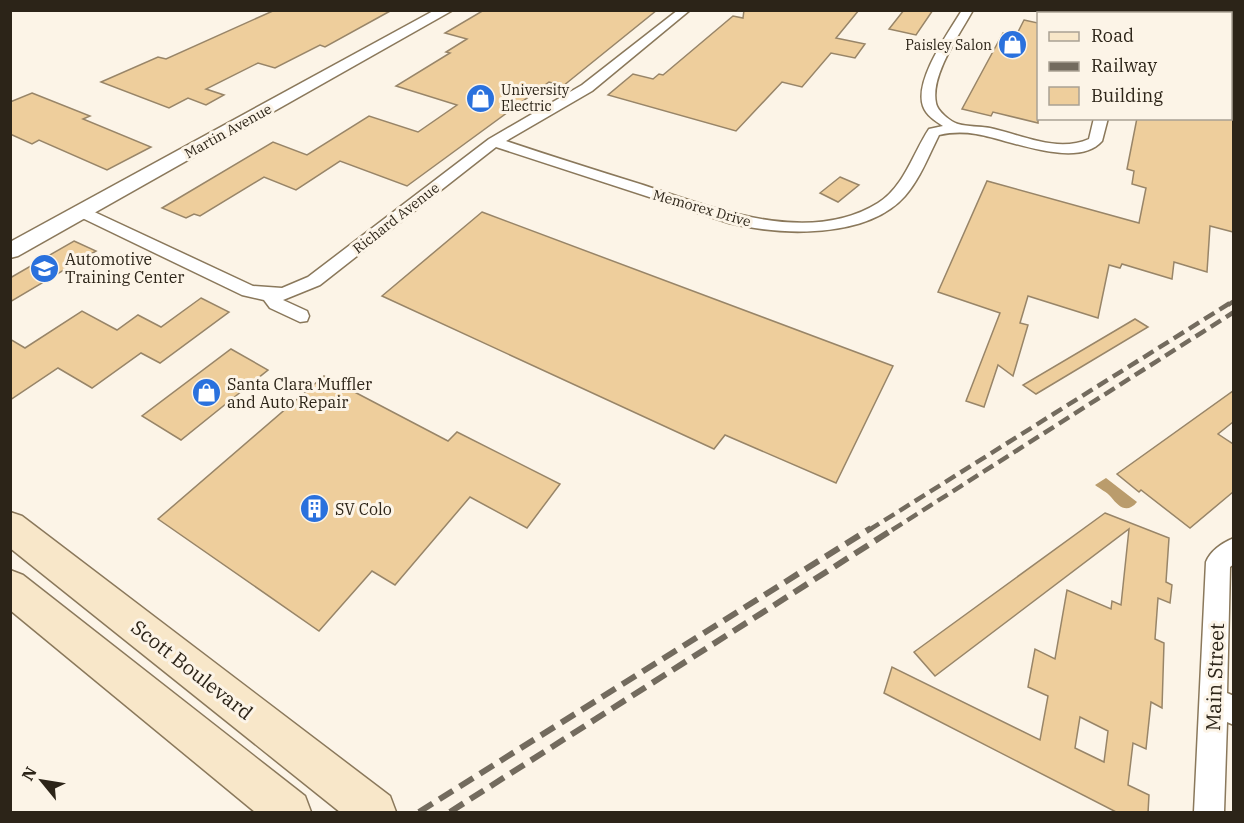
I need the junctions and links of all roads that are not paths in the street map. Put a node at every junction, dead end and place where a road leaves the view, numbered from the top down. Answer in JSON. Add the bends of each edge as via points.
{"nodes":[{"id":1,"x":446,"y":10,"type":"edge"},
{"id":2,"x":685,"y":10,"type":"edge"},
{"id":3,"x":968,"y":10,"type":"edge"},
{"id":4,"x":1228,"y":10,"type":"edge"},
{"id":5,"x":1233,"y":11,"type":"edge"},
{"id":6,"x":1100,"y":120,"type":"edge"},
{"id":7,"x":952,"y":126,"type":"junction"},
{"id":8,"x":494,"y":142,"type":"junction"},
{"id":9,"x":82,"y":212,"type":"junction"},
{"id":10,"x":10,"y":251,"type":"edge"},
{"id":11,"x":271,"y":297,"type":"junction"},
{"id":12,"x":300,"y":316,"type":"dead end"},
{"id":13,"x":10,"y":527,"type":"edge"},
{"id":14,"x":1233,"y":549,"type":"edge"},
{"id":15,"x":10,"y":587,"type":"edge"},
{"id":16,"x":1224,"y":707,"type":"edge"},
{"id":17,"x":273,"y":800,"type":"edge"},
{"id":18,"x":374,"y":813,"type":"edge"},
{"id":19,"x":1209,"y":813,"type":"edge"}],
"edges":[{"from":1,"to":9,"type":"street","name":"Martin Avenue"},
{"from":2,"to":8,"type":"street","name":"Richard Avenue","via":[[587,88]]},
{"from":3,"to":7,"type":"street","via":[[938,61],[929,93],[929,105]]},
{"from":4,"to":5,"type":"street"},
{"from":6,"to":7,"type":"street","via":[[1095,141],[1080,150]]},
{"from":7,"to":8,"type":"street","name":"Memorex Drive","via":[[934,132],[900,192],[886,204],[858,217],[803,226],[735,220]]},
{"from":8,"to":11,"type":"street","name":"Richard Avenue","via":[[314,281]]},
{"from":9,"to":10,"type":"street","name":"Martin Avenue"},
{"from":9,"to":11,"type":"street","via":[[248,291]]},
{"from":11,"to":12,"type":"street","via":[[276,304]]},
{"from":13,"to":18,"type":"main road","name":"Scott Boulevard"},
{"from":14,"to":16,"type":"street","name":"Main Street","via":[[1218,562]]},
{"from":15,"to":17,"type":"main road"},
{"from":16,"to":19,"type":"street","name":"Main Street"}]}
